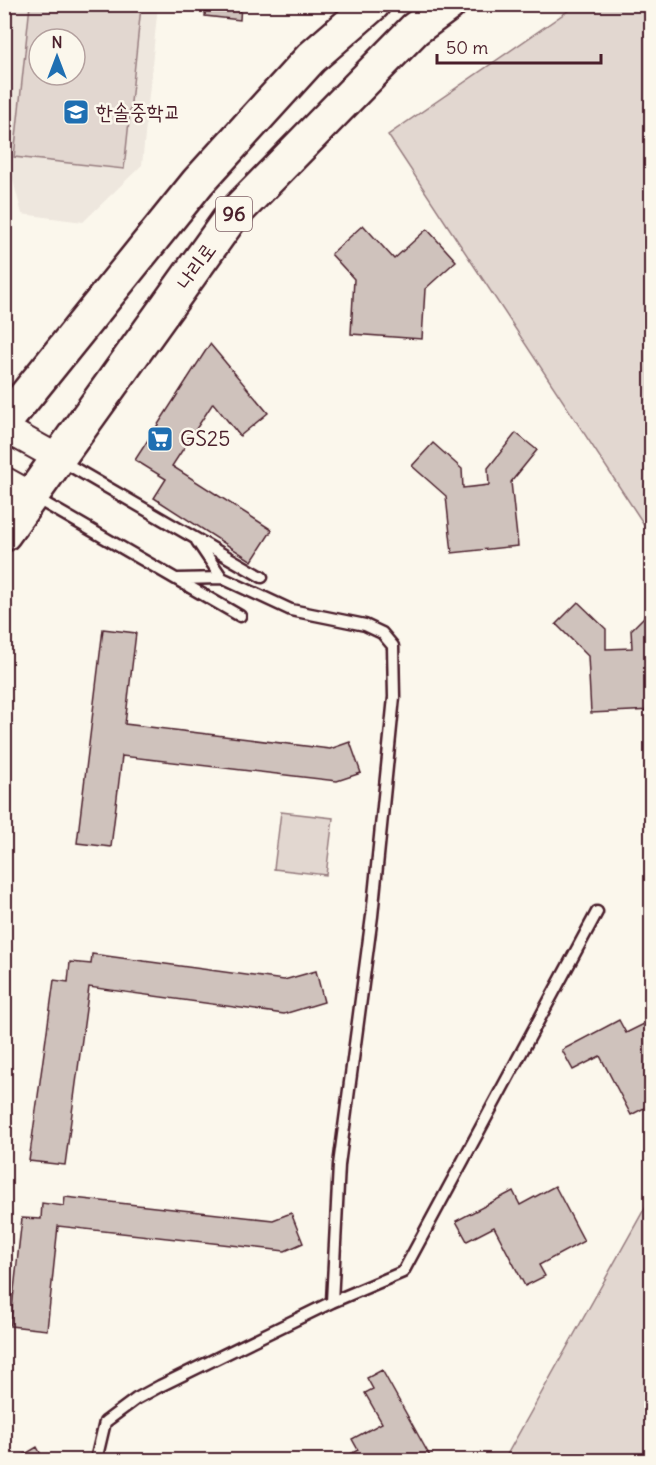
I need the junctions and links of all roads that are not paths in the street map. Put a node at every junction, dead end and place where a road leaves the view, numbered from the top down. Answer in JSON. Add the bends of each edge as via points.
{"nodes":[{"id":1,"x":373,"y":4,"type":"edge"},
{"id":2,"x":449,"y":4,"type":"edge"},
{"id":3,"x":4,"y":423,"type":"edge"},
{"id":4,"x":4,"y":428,"type":"edge"},
{"id":5,"x":58,"y":458,"type":"junction"},
{"id":6,"x":18,"y":488,"type":"edge"},
{"id":7,"x":4,"y":534,"type":"edge"},
{"id":8,"x":196,"y":539,"type":"junction"},
{"id":9,"x":222,"y":578,"type":"junction"},
{"id":10,"x":262,"y":578,"type":"dead end"},
{"id":11,"x":178,"y":579,"type":"junction"},
{"id":12,"x":240,"y":616,"type":"dead end"},
{"id":13,"x":597,"y":912,"type":"dead end"},
{"id":14,"x":332,"y":1302,"type":"junction"},
{"id":15,"x":96,"y":1461,"type":"edge"}],
"edges":[{"from":1,"to":3,"type":"main road","number":"96","via":[[311,58],[198,182]]},
{"from":2,"to":5,"type":"main road","name":"나리로","number":"96","via":[[415,29],[231,217]]},
{"from":4,"to":5,"type":"street"},
{"from":5,"to":6,"type":"main road","name":"나리로","number":"96"},
{"from":5,"to":8,"type":"lane"},
{"from":6,"to":7,"type":"main road","name":"나리로","number":"96"},
{"from":6,"to":11,"type":"lane"},
{"from":8,"to":9,"type":"lane"},
{"from":8,"to":10,"type":"lane"},
{"from":9,"to":11,"type":"lane"},
{"from":9,"to":14,"type":"lane","via":[[291,610],[365,625],[382,633],[393,646],[394,697],[372,916],[339,1165]]},
{"from":11,"to":12,"type":"lane"},
{"from":13,"to":14,"type":"lane","via":[[403,1272]]},
{"from":14,"to":15,"type":"lane","via":[[136,1399],[105,1422]]}]}
